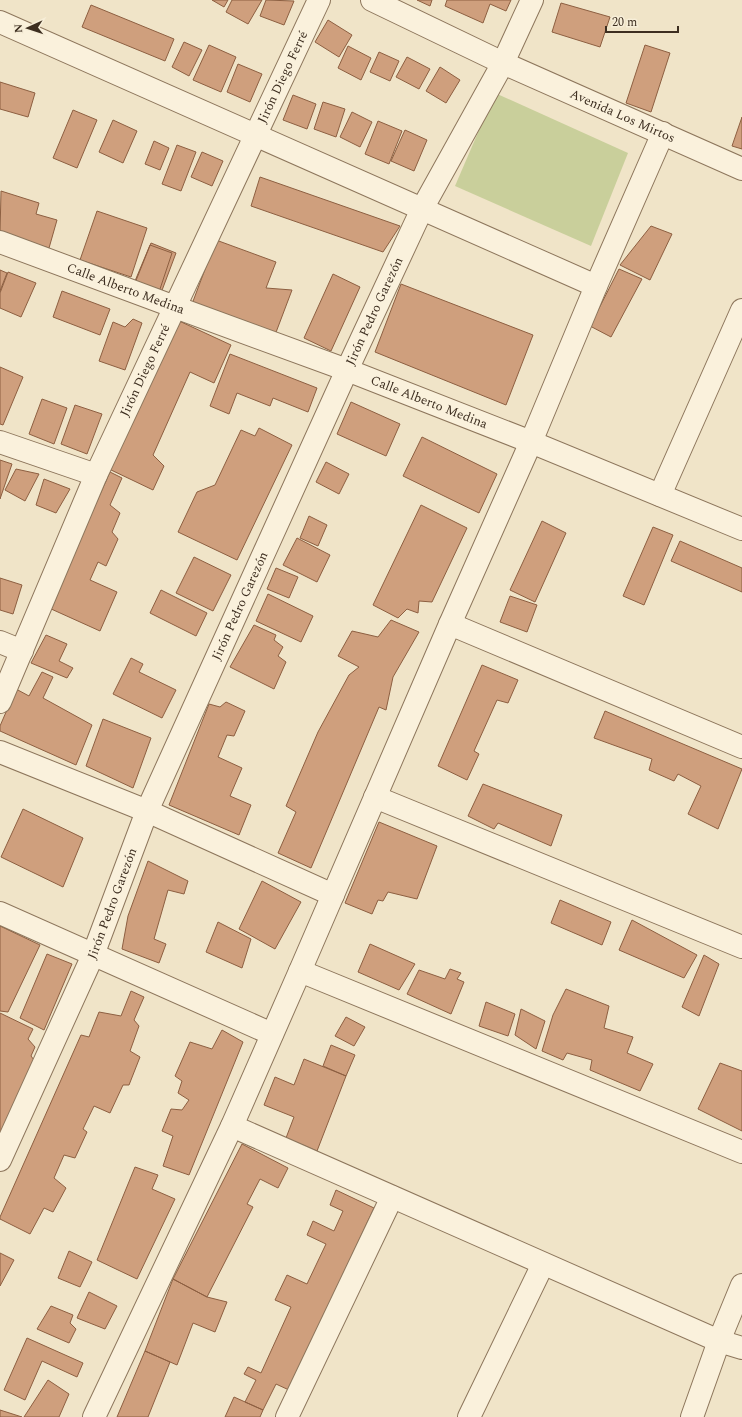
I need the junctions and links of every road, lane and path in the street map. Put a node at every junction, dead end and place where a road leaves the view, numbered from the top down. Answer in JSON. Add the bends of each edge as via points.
{"nodes":[{"id":1,"x":319,"y":0,"type":"edge"},
{"id":2,"x":372,"y":0,"type":"edge"},
{"id":3,"x":532,"y":0,"type":"edge"},
{"id":4,"x":0,"y":22,"type":"edge"},
{"id":5,"x":503,"y":63,"type":"junction"},
{"id":6,"x":663,"y":133,"type":"junction"},
{"id":7,"x":256,"y":135,"type":"junction"},
{"id":8,"x":742,"y":169,"type":"edge"},
{"id":9,"x":422,"y":209,"type":"junction"},
{"id":10,"x":0,"y":242,"type":"edge"},
{"id":11,"x":596,"y":286,"type":"junction"},
{"id":12,"x":175,"y":307,"type":"junction"},
{"id":13,"x":742,"y":310,"type":"edge"},
{"id":14,"x":347,"y":370,"type":"junction"},
{"id":15,"x":0,"y":442,"type":"edge"},
{"id":16,"x":531,"y":442,"type":"junction"},
{"id":17,"x":96,"y":475,"type":"junction"},
{"id":18,"x":660,"y":495,"type":"junction"},
{"id":19,"x":742,"y":529,"type":"edge"},
{"id":20,"x":450,"y":624,"type":"junction"},
{"id":21,"x":0,"y":642,"type":"edge"},
{"id":22,"x":22,"y":650,"type":"junction"},
{"id":23,"x":0,"y":702,"type":"edge"},
{"id":24,"x":742,"y":747,"type":"edge"},
{"id":25,"x":0,"y":752,"type":"edge"},
{"id":26,"x":375,"y":797,"type":"junction"},
{"id":27,"x":147,"y":811,"type":"junction"},
{"id":28,"x":333,"y":894,"type":"junction"},
{"id":29,"x":0,"y":913,"type":"edge"},
{"id":30,"x":742,"y":947,"type":"edge"},
{"id":31,"x":93,"y":955,"type":"junction"},
{"id":32,"x":300,"y":971,"type":"junction"},
{"id":33,"x":272,"y":1034,"type":"junction"},
{"id":34,"x":232,"y":1126,"type":"junction"},
{"id":35,"x":742,"y":1152,"type":"edge"},
{"id":36,"x":0,"y":1160,"type":"edge"},
{"id":37,"x":392,"y":1197,"type":"junction"},
{"id":38,"x":543,"y":1264,"type":"junction"},
{"id":39,"x":742,"y":1285,"type":"edge"},
{"id":40,"x":719,"y":1341,"type":"junction"},
{"id":41,"x":742,"y":1348,"type":"edge"},
{"id":42,"x":94,"y":1417,"type":"edge"},
{"id":43,"x":287,"y":1417,"type":"edge"},
{"id":44,"x":469,"y":1417,"type":"edge"},
{"id":45,"x":692,"y":1417,"type":"edge"}],
"edges":[{"from":1,"to":7,"type":"street","name":"Jirón Diego Ferré"},
{"from":2,"to":5,"type":"street","name":"Avenida Los Mirtos"},
{"from":3,"to":5,"type":"street","name":"Jirón Pedro Garezón"},
{"from":4,"to":7,"type":"street"},
{"from":5,"to":6,"type":"street","name":"Avenida Los Mirtos"},
{"from":5,"to":9,"type":"street","name":"Jirón Pedro Garezón"},
{"from":6,"to":8,"type":"street","name":"Avenida Los Mirtos"},
{"from":6,"to":11,"type":"street"},
{"from":7,"to":9,"type":"street"},
{"from":7,"to":12,"type":"street","name":"Jirón Diego Ferré"},
{"from":9,"to":11,"type":"street"},
{"from":9,"to":14,"type":"street","name":"Jirón Pedro Garezón"},
{"from":10,"to":12,"type":"street","name":"Calle Alberto Medina"},
{"from":11,"to":16,"type":"street"},
{"from":12,"to":14,"type":"street","name":"Calle Alberto Medina"},
{"from":12,"to":17,"type":"street","name":"Jirón Diego Ferré"},
{"from":13,"to":18,"type":"street"},
{"from":14,"to":16,"type":"street","name":"Calle Alberto Medina"},
{"from":14,"to":27,"type":"street","name":"Jirón Pedro Garezón"},
{"from":15,"to":17,"type":"street"},
{"from":16,"to":18,"type":"street","name":"Calle Alberto Medina"},
{"from":16,"to":20,"type":"street"},
{"from":17,"to":22,"type":"street","name":"Jirón Diego Ferré"},
{"from":18,"to":19,"type":"street","name":"Calle Alberto Medina"},
{"from":20,"to":24,"type":"street"},
{"from":20,"to":26,"type":"street"},
{"from":21,"to":22,"type":"street"},
{"from":22,"to":23,"type":"street","name":"Jirón Diego Ferré"},
{"from":25,"to":27,"type":"street"},
{"from":26,"to":28,"type":"street"},
{"from":26,"to":30,"type":"street"},
{"from":27,"to":28,"type":"street"},
{"from":27,"to":31,"type":"street","name":"Jirón Pedro Garezón"},
{"from":28,"to":32,"type":"street"},
{"from":29,"to":31,"type":"street"},
{"from":31,"to":33,"type":"street"},
{"from":31,"to":36,"type":"street","name":"Jirón Pedro Garezón"},
{"from":32,"to":33,"type":"street"},
{"from":32,"to":35,"type":"street"},
{"from":33,"to":34,"type":"street"},
{"from":34,"to":37,"type":"street"},
{"from":34,"to":42,"type":"street"},
{"from":37,"to":38,"type":"street"},
{"from":37,"to":43,"type":"street"},
{"from":38,"to":40,"type":"street"},
{"from":38,"to":44,"type":"street"},
{"from":39,"to":40,"type":"street"},
{"from":40,"to":41,"type":"street"},
{"from":40,"to":45,"type":"street"}]}
